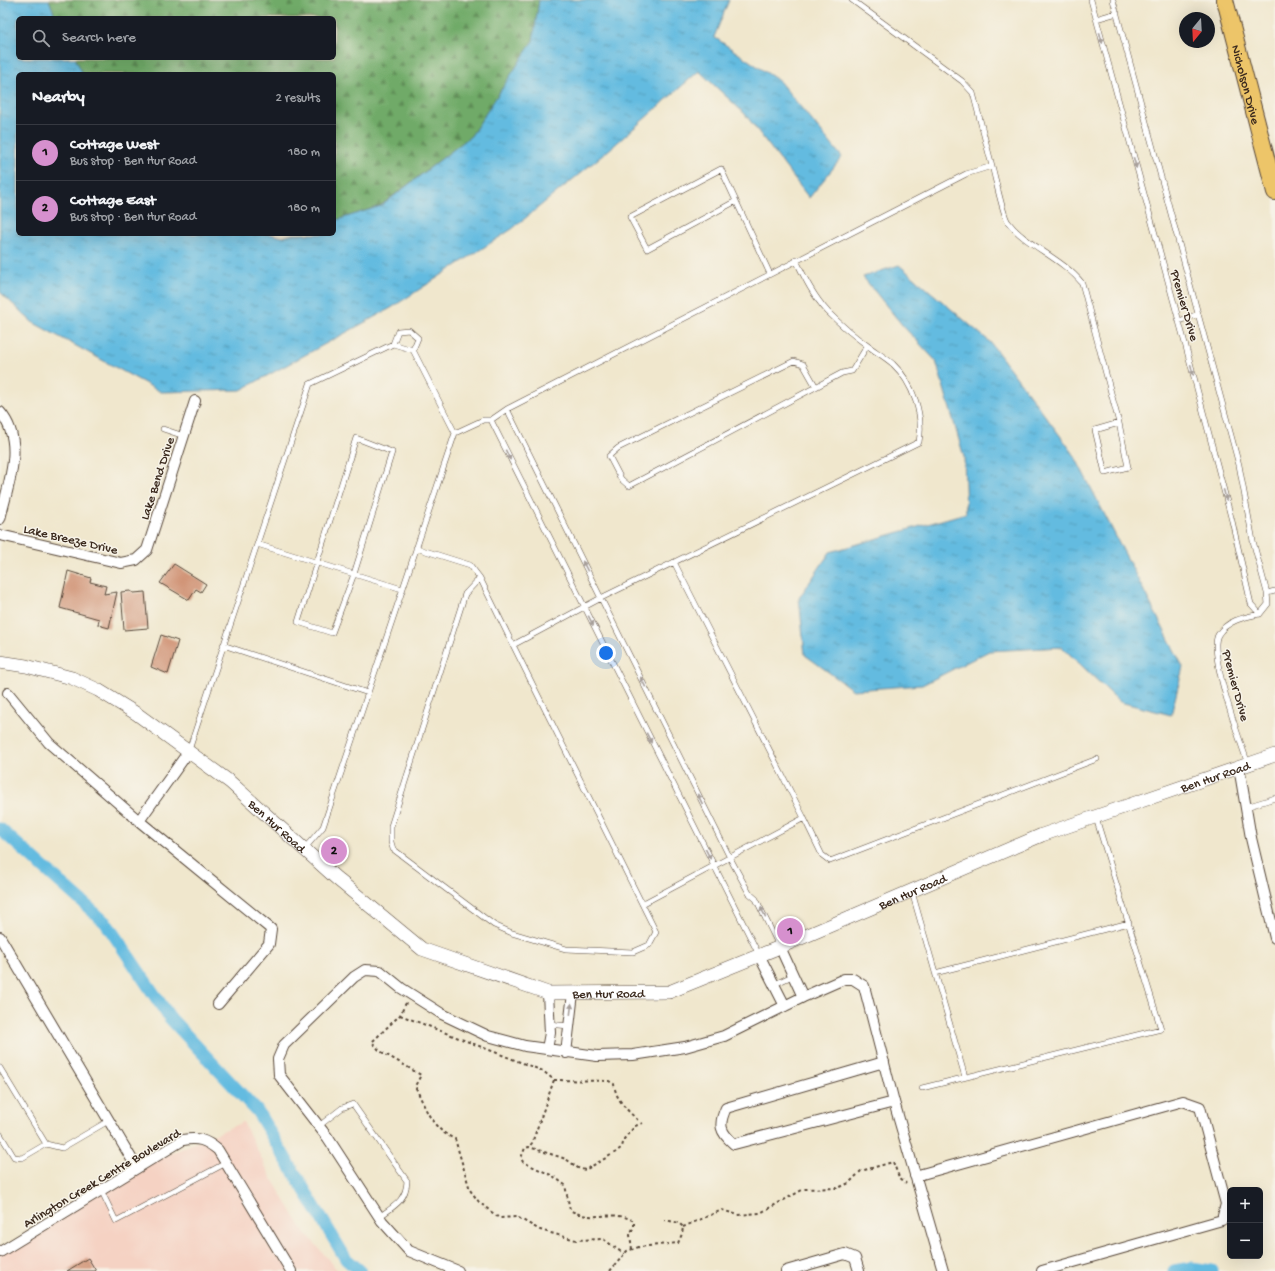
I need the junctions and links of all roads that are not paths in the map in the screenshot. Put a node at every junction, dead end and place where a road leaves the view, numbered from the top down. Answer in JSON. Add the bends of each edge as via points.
{"nodes":[{"id":1,"x":852,"y":0,"type":"edge"},
{"id":2,"x":1091,"y":0,"type":"edge"},
{"id":3,"x":1113,"y":0,"type":"edge"},
{"id":4,"x":1225,"y":0,"type":"edge"},
{"id":5,"x":1117,"y":13,"type":"junction"},
{"id":6,"x":1096,"y":19,"type":"junction"},
{"id":7,"x":992,"y":166,"type":"junction"},
{"id":8,"x":1275,"y":192,"type":"edge"},
{"id":9,"x":736,"y":201,"type":"junction"},
{"id":10,"x":796,"y":260,"type":"junction"},
{"id":11,"x":770,"y":274,"type":"junction"},
{"id":12,"x":1198,"y":314,"type":"junction"},
{"id":13,"x":1179,"y":321,"type":"junction"},
{"id":14,"x":393,"y":344,"type":"junction"},
{"id":15,"x":867,"y":346,"type":"junction"},
{"id":16,"x":413,"y":350,"type":"junction"},
{"id":17,"x":816,"y":387,"type":"junction"},
{"id":18,"x":195,"y":401,"type":"dead end"},
{"id":19,"x":507,"y":409,"type":"junction"},
{"id":20,"x":0,"y":412,"type":"edge"},
{"id":21,"x":491,"y":420,"type":"junction"},
{"id":22,"x":1119,"y":423,"type":"junction"},
{"id":23,"x":163,"y":429,"type":"dead end"},
{"id":24,"x":455,"y":433,"type":"junction"},
{"id":25,"x":184,"y":436,"type":"junction"},
{"id":26,"x":0,"y":518,"type":"edge"},
{"id":27,"x":0,"y":535,"type":"edge"},
{"id":28,"x":257,"y":544,"type":"junction"},
{"id":29,"x":416,"y":548,"type":"junction"},
{"id":30,"x":136,"y":560,"type":"joint"},
{"id":31,"x":317,"y":562,"type":"junction"},
{"id":32,"x":674,"y":562,"type":"junction"},
{"id":33,"x":354,"y":574,"type":"junction"},
{"id":34,"x":480,"y":578,"type":"junction"},
{"id":35,"x":402,"y":589,"type":"junction"},
{"id":36,"x":1275,"y":591,"type":"edge"},
{"id":37,"x":1267,"y":593,"type":"junction"},
{"id":38,"x":601,"y":598,"type":"junction"},
{"id":39,"x":584,"y":607,"type":"junction"},
{"id":40,"x":1260,"y":614,"type":"junction"},
{"id":41,"x":223,"y":645,"type":"junction"},
{"id":42,"x":513,"y":645,"type":"junction"},
{"id":43,"x":0,"y":662,"type":"edge"},
{"id":44,"x":8,"y":693,"type":"dead end"},
{"id":45,"x":368,"y":693,"type":"junction"},
{"id":46,"x":189,"y":751,"type":"junction"},
{"id":47,"x":1275,"y":755,"type":"edge"},
{"id":48,"x":1097,"y":759,"type":"dead end"},
{"id":49,"x":1244,"y":765,"type":"junction"},
{"id":50,"x":1275,"y":798,"type":"edge"},
{"id":51,"x":1246,"y":806,"type":"junction"},
{"id":52,"x":1096,"y":817,"type":"junction"},
{"id":53,"x":804,"y":818,"type":"junction"},
{"id":54,"x":138,"y":821,"type":"junction"},
{"id":55,"x":304,"y":849,"type":"junction"},
{"id":56,"x":730,"y":858,"type":"junction"},
{"id":57,"x":714,"y":866,"type":"junction"},
{"id":58,"x":911,"y":891,"type":"junction"},
{"id":59,"x":642,"y":904,"type":"junction"},
{"id":60,"x":1129,"y":923,"type":"junction"},
{"id":61,"x":0,"y":937,"type":"edge"},
{"id":62,"x":1275,"y":938,"type":"edge"},
{"id":63,"x":780,"y":947,"type":"junction"},
{"id":64,"x":759,"y":955,"type":"junction"},
{"id":65,"x":935,"y":973,"type":"junction"},
{"id":66,"x":792,"y":976,"type":"junction"},
{"id":67,"x":775,"y":984,"type":"junction"},
{"id":68,"x":548,"y":993,"type":"junction"},
{"id":69,"x":573,"y":993,"type":"junction"},
{"id":70,"x":803,"y":997,"type":"junction"},
{"id":71,"x":218,"y":1004,"type":"dead end"},
{"id":72,"x":785,"y":1006,"type":"junction"},
{"id":73,"x":549,"y":1024,"type":"junction"},
{"id":74,"x":569,"y":1026,"type":"junction"},
{"id":75,"x":547,"y":1049,"type":"junction"},
{"id":76,"x":566,"y":1053,"type":"junction"},
{"id":77,"x":884,"y":1062,"type":"junction"},
{"id":78,"x":0,"y":1068,"type":"edge"},
{"id":79,"x":965,"y":1078,"type":"junction"},
{"id":80,"x":922,"y":1088,"type":"dead end"},
{"id":81,"x":894,"y":1102,"type":"junction"},
{"id":82,"x":110,"y":1120,"type":"junction"},
{"id":83,"x":319,"y":1126,"type":"junction"},
{"id":84,"x":0,"y":1134,"type":"edge"},
{"id":85,"x":46,"y":1144,"type":"junction"},
{"id":86,"x":226,"y":1163,"type":"junction"},
{"id":87,"x":138,"y":1168,"type":"junction"},
{"id":88,"x":915,"y":1176,"type":"junction"},
{"id":89,"x":101,"y":1190,"type":"junction"},
{"id":90,"x":379,"y":1217,"type":"junction"},
{"id":91,"x":0,"y":1252,"type":"edge"},
{"id":92,"x":291,"y":1271,"type":"edge"},
{"id":93,"x":458,"y":1271,"type":"edge"},
{"id":94,"x":786,"y":1271,"type":"edge"},
{"id":95,"x":859,"y":1271,"type":"edge"},
{"id":96,"x":942,"y":1271,"type":"edge"},
{"id":97,"x":1042,"y":1271,"type":"edge"}],
"edges":[{"from":1,"to":7,"type":"lane","via":[[962,81],[973,93]]},
{"from":2,"to":6,"type":"lane","name":"Premier Drive"},
{"from":3,"to":5,"type":"lane","name":"Premier Drive"},
{"from":4,"to":8,"type":"main road","name":"Nicholson Drive"},
{"from":5,"to":6,"type":"lane"},
{"from":5,"to":12,"type":"lane","name":"Premier Drive"},
{"from":6,"to":13,"type":"lane","name":"Premier Drive","one_way":true},
{"from":7,"to":10,"type":"lane","via":[[966,174]]},
{"from":7,"to":22,"type":"lane","via":[[1007,222],[1073,272],[1082,282]]},
{"from":9,"to":9,"type":"lane","via":[[721,169],[630,217],[647,249]]},
{"from":9,"to":11,"type":"lane"},
{"from":10,"to":11,"type":"lane"},
{"from":10,"to":15,"type":"lane","via":[[808,287],[828,312]]},
{"from":11,"to":19,"type":"lane"},
{"from":12,"to":13,"type":"lane"},
{"from":12,"to":37,"type":"lane","name":"Premier Drive","via":[[1239,464],[1253,541]]},
{"from":13,"to":40,"type":"lane","name":"Premier Drive","one_way":true,"via":[[1232,521],[1251,604]]},
{"from":14,"to":16,"type":"lane"},
{"from":14,"to":16,"type":"lane","via":[[398,331],[409,330],[418,338]]},
{"from":14,"to":28,"type":"lane","via":[[310,384]]},
{"from":15,"to":17,"type":"lane","via":[[852,371],[842,373]]},
{"from":15,"to":32,"type":"lane","via":[[893,364],[910,387],[920,416],[922,429],[919,442]]},
{"from":16,"to":24,"type":"lane"},
{"from":17,"to":17,"type":"lane","via":[[629,486],[621,479],[609,456],[618,448],[794,361],[803,364]]},
{"from":18,"to":25,"type":"street","name":"Lake Bend Drive"},
{"from":19,"to":21,"type":"lane"},
{"from":38,"to":19,"type":"lane","one_way":true},
{"from":20,"to":26,"type":"street","via":[[10,426],[14,446]]},
{"from":21,"to":24,"type":"lane","via":[[483,420]]},
{"from":21,"to":39,"type":"lane","one_way":true},
{"from":22,"to":22,"type":"lane","via":[[1128,467],[1105,473],[1094,430]]},
{"from":23,"to":25,"type":"lane"},
{"from":24,"to":29,"type":"lane"},
{"from":25,"to":30,"type":"street","name":"Lake Bend Drive","via":[[147,550]]},
{"from":27,"to":30,"type":"street","name":"Lake Breeze Drive","via":[[121,563]]},
{"from":28,"to":31,"type":"lane"},
{"from":28,"to":41,"type":"lane"},
{"from":29,"to":34,"type":"lane","via":[[470,565]]},
{"from":29,"to":35,"type":"lane"},
{"from":31,"to":33,"type":"lane"},
{"from":31,"to":33,"type":"lane","via":[[298,622],[332,633]]},
{"from":31,"to":33,"type":"lane","via":[[356,438],[392,452]]},
{"from":32,"to":38,"type":"lane"},
{"from":32,"to":53,"type":"lane"},
{"from":33,"to":35,"type":"lane"},
{"from":34,"to":42,"type":"lane"},
{"from":34,"to":59,"type":"lane","via":[[465,594],[391,826],[392,849],[494,925],[566,949],[633,952],[649,945],[656,932]]},
{"from":35,"to":45,"type":"lane"},
{"from":36,"to":37,"type":"lane"},
{"from":37,"to":40,"type":"lane","name":"Premier Drive","via":[[1268,604]]},
{"from":38,"to":39,"type":"lane"},
{"from":56,"to":38,"type":"lane","one_way":true},
{"from":39,"to":42,"type":"lane"},
{"from":39,"to":57,"type":"lane","one_way":true},
{"from":40,"to":49,"type":"lane","name":"Premier Drive","via":[[1241,618],[1226,626],[1218,636],[1215,646],[1216,659]]},
{"from":41,"to":45,"type":"lane"},
{"from":41,"to":46,"type":"lane"},
{"from":42,"to":59,"type":"lane"},
{"from":43,"to":46,"type":"street","name":"Ben Hur Road","via":[[72,678],[98,690]]},
{"from":44,"to":54,"type":"street","via":[[49,743]]},
{"from":45,"to":55,"type":"lane","via":[[323,826]]},
{"from":46,"to":54,"type":"street"},
{"from":46,"to":55,"type":"street","name":"Ben Hur Road","via":[[230,782]]},
{"from":47,"to":49,"type":"street","name":"Ben Hur Road"},
{"from":48,"to":53,"type":"lane","via":[[830,861],[822,855]]},
{"from":49,"to":51,"type":"street"},
{"from":49,"to":52,"type":"street","name":"Ben Hur Road"},
{"from":50,"to":51,"type":"lane"},
{"from":51,"to":62,"type":"street"},
{"from":52,"to":58,"type":"street","name":"Ben Hur Road","via":[[1042,836]]},
{"from":52,"to":60,"type":"lane"},
{"from":53,"to":56,"type":"lane"},
{"from":54,"to":71,"type":"street","via":[[271,929],[269,944]]},
{"from":55,"to":68,"type":"street","name":"Ben Hur Road","via":[[422,949]]},
{"from":56,"to":57,"type":"lane"},
{"from":63,"to":56,"type":"lane","one_way":true,"via":[[756,899],[749,893]]},
{"from":57,"to":59,"type":"lane"},
{"from":57,"to":64,"type":"lane"},
{"from":58,"to":63,"type":"street","name":"Ben Hur Road"},
{"from":58,"to":65,"type":"lane"},
{"from":60,"to":65,"type":"lane"},
{"from":60,"to":79,"type":"lane","via":[[1161,1029]]},
{"from":61,"to":82,"type":"street"},
{"from":63,"to":64,"type":"street","name":"Ben Hur Road"},
{"from":63,"to":66,"type":"street"},
{"from":64,"to":67,"type":"street"},
{"from":64,"to":69,"type":"street","name":"Ben Hur Road","via":[[669,992]]},
{"from":65,"to":79,"type":"lane"},
{"from":66,"to":67,"type":"lane"},
{"from":66,"to":70,"type":"street"},
{"from":67,"to":72,"type":"street"},
{"from":68,"to":69,"type":"street","name":"Ben Hur Road"},
{"from":68,"to":73,"type":"street"},
{"from":74,"to":69,"type":"street","one_way":true},
{"from":70,"to":72,"type":"street"},
{"from":70,"to":77,"type":"street","via":[[844,979],[853,979],[864,986]]},
{"from":72,"to":76,"type":"street","via":[[724,1036],[685,1047],[633,1055],[597,1056]]},
{"from":73,"to":74,"type":"lane"},
{"from":73,"to":75,"type":"street"},
{"from":74,"to":76,"type":"street"},
{"from":75,"to":76,"type":"street"},
{"from":75,"to":83,"type":"street","via":[[488,1036],[442,1014],[380,971],[365,970],[354,977],[284,1045],[278,1059],[280,1075]]},
{"from":77,"to":81,"type":"street"},
{"from":77,"to":81,"type":"street","via":[[726,1108],[720,1120],[724,1136],[734,1144]]},
{"from":78,"to":85,"type":"lane"},
{"from":79,"to":80,"type":"lane"},
{"from":81,"to":88,"type":"street"},
{"from":82,"to":85,"type":"lane","via":[[62,1148]]},
{"from":82,"to":87,"type":"street"},
{"from":83,"to":90,"type":"street"},
{"from":83,"to":90,"type":"lane","via":[[342,1108],[353,1104],[407,1181],[407,1192],[401,1200]]},
{"from":84,"to":85,"type":"lane","via":[[14,1157],[22,1158]]},
{"from":86,"to":87,"type":"street","name":"Arlington Creek Centre Boulevard","via":[[218,1150],[208,1142],[194,1138],[183,1140]]},
{"from":86,"to":89,"type":"lane","via":[[116,1221]]},
{"from":86,"to":92,"type":"street","name":"Arlington Creek Centre Boulevard"},
{"from":87,"to":89,"type":"street","name":"Arlington Creek Centre Boulevard"},
{"from":88,"to":96,"type":"street"},
{"from":88,"to":97,"type":"street","via":[[1183,1101],[1200,1107],[1226,1204],[1222,1220]]},
{"from":89,"to":91,"type":"street","name":"Arlington Creek Centre Boulevard"},
{"from":90,"to":93,"type":"street","via":[[409,1251]]},
{"from":94,"to":95,"type":"street","via":[[816,1265],[845,1254],[855,1258]]}]}
